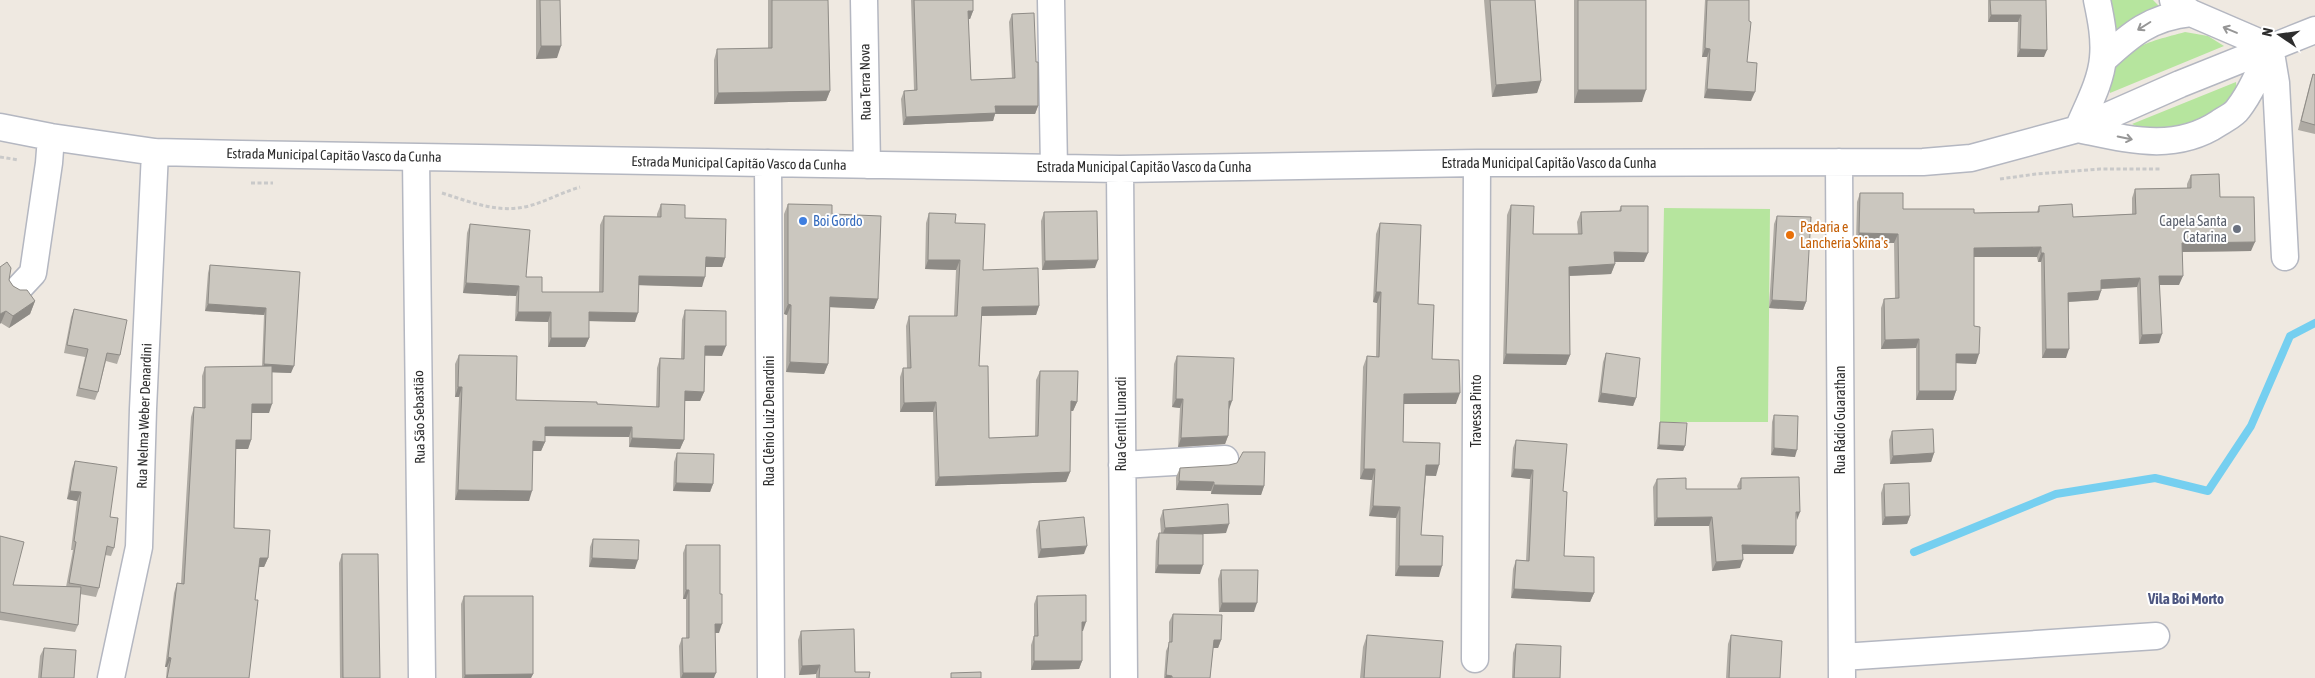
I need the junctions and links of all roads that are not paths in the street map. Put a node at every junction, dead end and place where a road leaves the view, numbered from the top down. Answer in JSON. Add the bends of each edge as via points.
{"nodes":[{"id":1,"x":864,"y":0,"type":"edge"},
{"id":2,"x":1051,"y":0,"type":"edge"},
{"id":3,"x":2097,"y":0,"type":"edge"},
{"id":4,"x":2182,"y":6,"type":"edge"},
{"id":5,"x":2315,"y":30,"type":"edge"},
{"id":6,"x":2270,"y":47,"type":"junction"},
{"id":7,"x":2103,"y":60,"type":"junction"},
{"id":8,"x":0,"y":127,"type":"edge"},
{"id":9,"x":2078,"y":129,"type":"junction"},
{"id":10,"x":51,"y":137,"type":"junction"},
{"id":11,"x":155,"y":152,"type":"junction"},
{"id":12,"x":416,"y":157,"type":"junction"},
{"id":13,"x":1838,"y":162,"type":"junction"},
{"id":14,"x":768,"y":163,"type":"junction"},
{"id":15,"x":1477,"y":163,"type":"junction"},
{"id":16,"x":867,"y":165,"type":"junction"},
{"id":17,"x":1054,"y":168,"type":"junction"},
{"id":18,"x":1120,"y":169,"type":"junction"},
{"id":19,"x":2285,"y":257,"type":"dead end"},
{"id":20,"x":19,"y":288,"type":"edge"},
{"id":21,"x":1225,"y":460,"type":"dead end"},
{"id":22,"x":1122,"y":465,"type":"junction"},
{"id":23,"x":2156,"y":636,"type":"dead end"},
{"id":24,"x":1475,"y":659,"type":"dead end"},
{"id":25,"x":1842,"y":667,"type":"edge"},
{"id":26,"x":111,"y":678,"type":"edge"},
{"id":27,"x":422,"y":678,"type":"edge"},
{"id":28,"x":771,"y":678,"type":"edge"},
{"id":29,"x":1124,"y":678,"type":"edge"}],
"edges":[{"from":1,"to":16,"type":"street","name":"Rua Terra Nova"},
{"from":2,"to":17,"type":"street"},
{"from":3,"to":7,"type":"street","via":[[2103,31]]},
{"from":6,"to":4,"type":"street","one_way":true},
{"from":4,"to":7,"type":"street","one_way":true,"via":[[2129,36]]},
{"from":5,"to":6,"type":"street","name":"Estrada Municipal Capitão Vasco da Cunha"},
{"from":6,"to":9,"type":"street","name":"Estrada Municipal Capitão Vasco da Cunha"},
{"from":9,"to":6,"type":"street","one_way":true,"via":[[2142,142],[2190,137],[2215,126],[2237,110]]},
{"from":6,"to":19,"type":"street","via":[[2276,83]]},
{"from":7,"to":9,"type":"street"},
{"from":8,"to":10,"type":"street","name":"Estrada Municipal Capitão Vasco da Cunha"},
{"from":9,"to":13,"type":"street","name":"Estrada Municipal Capitão Vasco da Cunha","via":[[1971,158],[1923,162]]},
{"from":10,"to":11,"type":"street","name":"Estrada Municipal Capitão Vasco da Cunha"},
{"from":10,"to":20,"type":"street","via":[[33,273]]},
{"from":11,"to":12,"type":"street","name":"Estrada Municipal Capitão Vasco da Cunha"},
{"from":11,"to":26,"type":"street","name":"Rua Nelma Weber Denardini","via":[[139,547]]},
{"from":12,"to":14,"type":"street","name":"Estrada Municipal Capitão Vasco da Cunha"},
{"from":12,"to":27,"type":"street","name":"Rua São Sebastião"},
{"from":13,"to":15,"type":"street","name":"Estrada Municipal Capitão Vasco da Cunha"},
{"from":13,"to":25,"type":"street","name":"Rua Rádio Guarathan"},
{"from":14,"to":16,"type":"street","name":"Estrada Municipal Capitão Vasco da Cunha"},
{"from":14,"to":28,"type":"street","name":"Rua Clênio Luiz Denardini"},
{"from":15,"to":18,"type":"street","name":"Estrada Municipal Capitão Vasco da Cunha"},
{"from":15,"to":24,"type":"street","name":"Travessa Pinto"},
{"from":16,"to":17,"type":"street","name":"Estrada Municipal Capitão Vasco da Cunha"},
{"from":17,"to":18,"type":"street","name":"Estrada Municipal Capitão Vasco da Cunha"},
{"from":18,"to":22,"type":"street","name":"Rua Gentil Lunardi"},
{"from":21,"to":22,"type":"street"},
{"from":22,"to":29,"type":"street","name":"Rua Gentil Lunardi"},
{"from":23,"to":25,"type":"street"}]}
